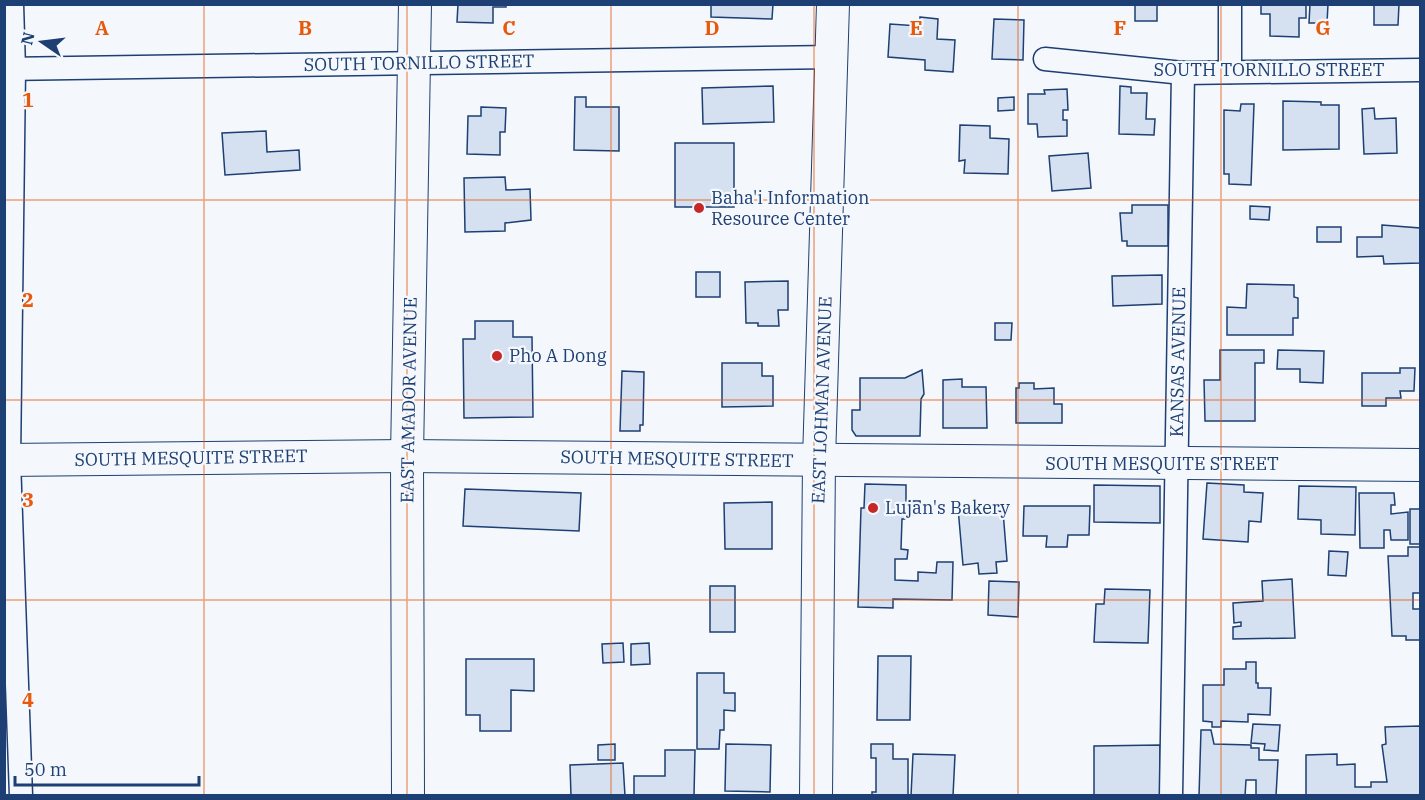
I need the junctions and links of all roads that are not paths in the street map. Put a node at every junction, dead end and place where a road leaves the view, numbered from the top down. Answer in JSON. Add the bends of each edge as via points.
{"nodes":[{"id":1,"x":12,"y":4,"type":"edge"},
{"id":2,"x":415,"y":4,"type":"edge"},
{"id":3,"x":833,"y":4,"type":"edge"},
{"id":4,"x":1230,"y":4,"type":"edge"},
{"id":5,"x":833,"y":57,"type":"junction"},
{"id":6,"x":1045,"y":59,"type":"dead end"},
{"id":7,"x":415,"y":64,"type":"junction"},
{"id":8,"x":9,"y":69,"type":"edge"},
{"id":9,"x":1420,"y":70,"type":"edge"},
{"id":10,"x":1230,"y":72,"type":"junction"},
{"id":11,"x":1183,"y":73,"type":"junction"},
{"id":12,"x":407,"y":456,"type":"junction"},
{"id":13,"x":7,"y":460,"type":"edge"},
{"id":14,"x":819,"y":460,"type":"junction"},
{"id":15,"x":1176,"y":464,"type":"junction"},
{"id":16,"x":1420,"y":465,"type":"edge"},
{"id":17,"x":21,"y":795,"type":"edge"},
{"id":18,"x":408,"y":795,"type":"edge"},
{"id":19,"x":816,"y":795,"type":"edge"},
{"id":20,"x":1171,"y":795,"type":"edge"}],
"edges":[{"from":1,"to":8,"type":"street"},
{"from":2,"to":7,"type":"main road","name":"EAST AMADOR AVENUE"},
{"from":3,"to":5,"type":"main road","name":"EAST LOHMAN AVENUE"},
{"from":4,"to":10,"type":"street"},
{"from":5,"to":7,"type":"street","name":"SOUTH TORNILLO STREET"},
{"from":5,"to":14,"type":"main road","name":"EAST LOHMAN AVENUE"},
{"from":6,"to":11,"type":"street","name":"SOUTH TORNILLO STREET"},
{"from":7,"to":8,"type":"street","name":"SOUTH TORNILLO STREET"},
{"from":7,"to":12,"type":"main road","name":"EAST AMADOR AVENUE"},
{"from":8,"to":13,"type":"street"},
{"from":9,"to":10,"type":"street","name":"SOUTH TORNILLO STREET"},
{"from":10,"to":11,"type":"street","name":"SOUTH TORNILLO STREET"},
{"from":11,"to":15,"type":"street","name":"KANSAS AVENUE"},
{"from":12,"to":13,"type":"main road","name":"SOUTH MESQUITE STREET"},
{"from":12,"to":14,"type":"main road","name":"SOUTH MESQUITE STREET"},
{"from":12,"to":18,"type":"main road","name":"EAST AMADOR AVENUE"},
{"from":13,"to":17,"type":"street"},
{"from":14,"to":15,"type":"main road","name":"SOUTH MESQUITE STREET"},
{"from":14,"to":19,"type":"main road","name":"EAST LOHMAN AVENUE"},
{"from":15,"to":16,"type":"main road","name":"SOUTH MESQUITE STREET"},
{"from":15,"to":20,"type":"street","name":"KANSAS AVENUE"}]}
